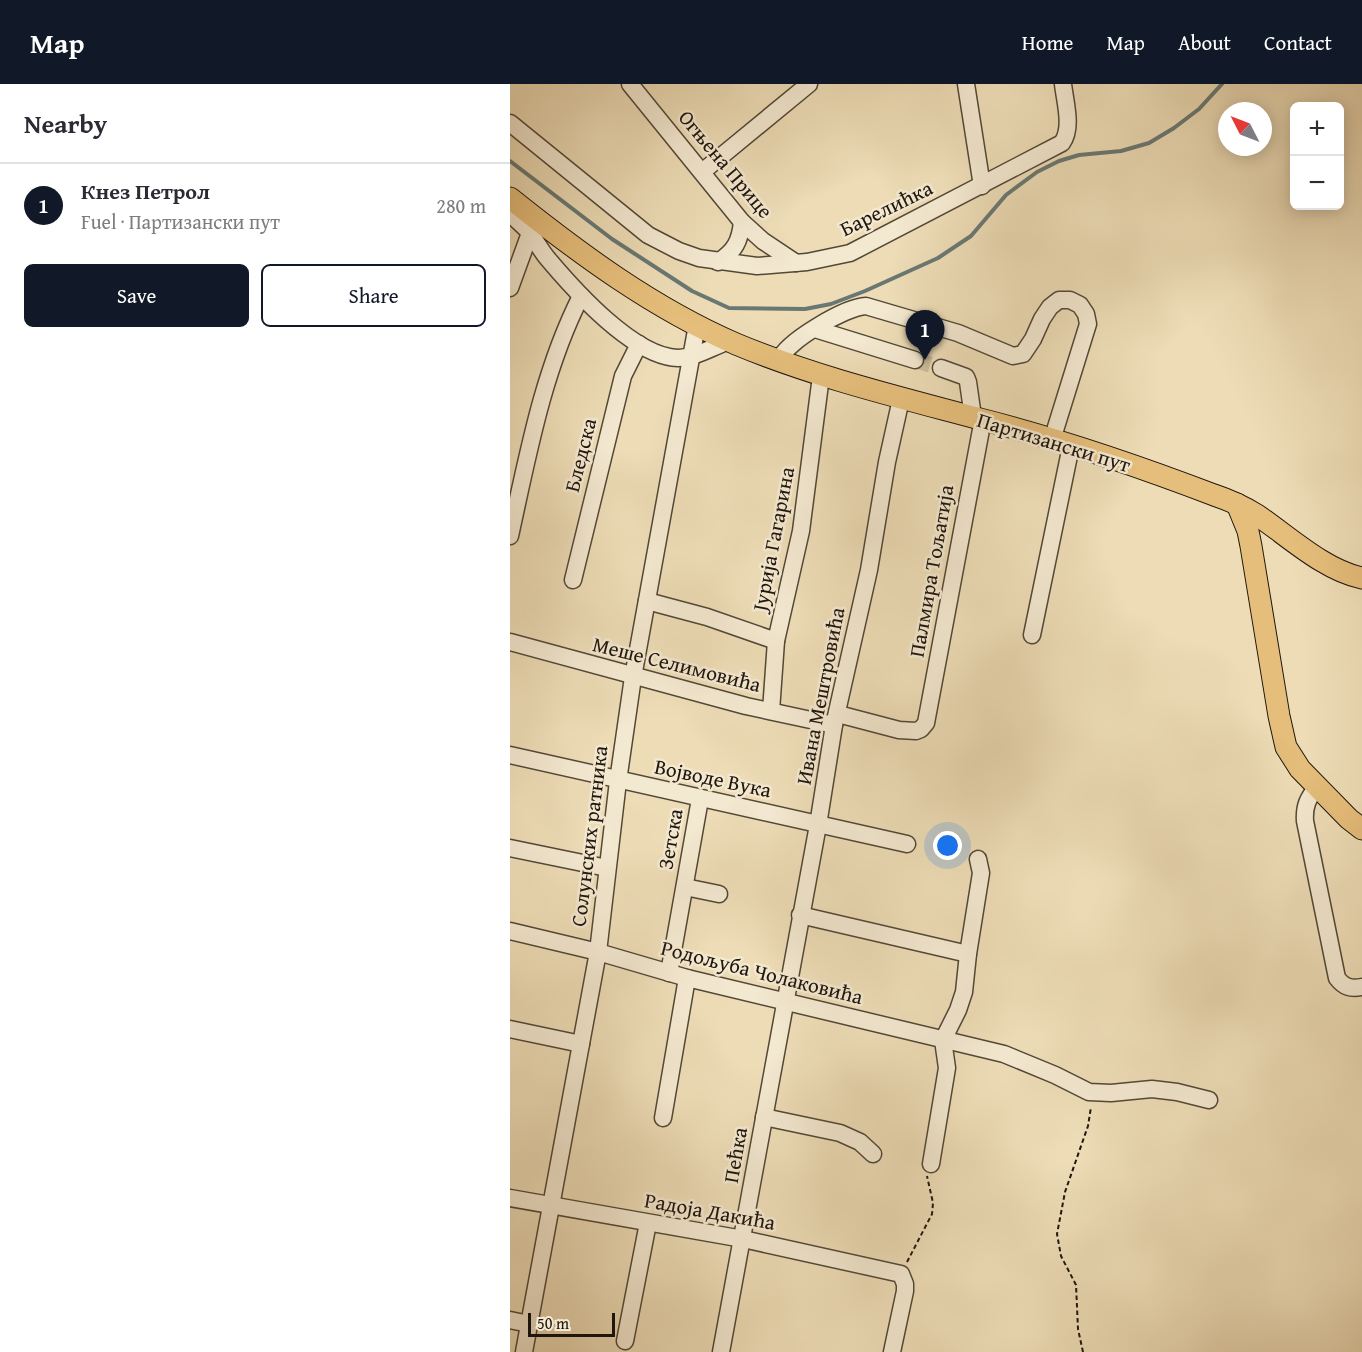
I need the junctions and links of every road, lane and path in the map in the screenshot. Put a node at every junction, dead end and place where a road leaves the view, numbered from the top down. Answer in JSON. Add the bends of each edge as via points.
{"nodes":[{"id":1,"x":809,"y":84,"type":"edge"},
{"id":2,"x":966,"y":84,"type":"edge"},
{"id":3,"x":1063,"y":84,"type":"edge"},
{"id":4,"x":632,"y":85,"type":"edge"},
{"id":5,"x":510,"y":123,"type":"edge"},
{"id":6,"x":702,"y":172,"type":"junction"},
{"id":7,"x":981,"y":186,"type":"junction"},
{"id":8,"x":510,"y":198,"type":"edge"},
{"id":9,"x":510,"y":213,"type":"edge"},
{"id":10,"x":742,"y":222,"type":"junction"},
{"id":11,"x":530,"y":233,"type":"junction"},
{"id":12,"x":718,"y":262,"type":"junction"},
{"id":13,"x":796,"y":263,"type":"junction"},
{"id":14,"x":510,"y":288,"type":"edge"},
{"id":15,"x":581,"y":296,"type":"junction"},
{"id":16,"x":697,"y":325,"type":"junction"},
{"id":17,"x":815,"y":329,"type":"junction"},
{"id":18,"x":730,"y":341,"type":"junction"},
{"id":19,"x":639,"y":344,"type":"junction"},
{"id":20,"x":691,"y":356,"type":"junction"},
{"id":21,"x":779,"y":360,"type":"junction"},
{"id":22,"x":915,"y":360,"type":"tunnel mouth"},
{"id":23,"x":940,"y":368,"type":"tunnel mouth"},
{"id":24,"x":821,"y":376,"type":"junction"},
{"id":25,"x":901,"y":399,"type":"junction"},
{"id":26,"x":978,"y":418,"type":"junction"},
{"id":27,"x":1061,"y":443,"type":"junction"},
{"id":28,"x":1238,"y":504,"type":"junction"},
{"id":29,"x":1281,"y":533,"type":"junction"},
{"id":30,"x":510,"y":536,"type":"edge"},
{"id":31,"x":1362,"y":578,"type":"edge"},
{"id":32,"x":1257,"y":579,"type":"junction"},
{"id":33,"x":573,"y":580,"type":"dead end"},
{"id":34,"x":647,"y":601,"type":"junction"},
{"id":35,"x":1032,"y":635,"type":"dead end"},
{"id":36,"x":776,"y":640,"type":"junction"},
{"id":37,"x":510,"y":642,"type":"edge"},
{"id":38,"x":633,"y":677,"type":"junction"},
{"id":39,"x":771,"y":711,"type":"junction"},
{"id":40,"x":836,"y":719,"type":"junction"},
{"id":41,"x":921,"y":729,"type":"joint"},
{"id":42,"x":510,"y":755,"type":"edge"},
{"id":43,"x":618,"y":781,"type":"junction"},
{"id":44,"x":1317,"y":787,"type":"junction"},
{"id":45,"x":700,"y":799,"type":"junction"},
{"id":46,"x":818,"y":825,"type":"junction"},
{"id":47,"x":1362,"y":829,"type":"edge"},
{"id":48,"x":908,"y":844,"type":"dead end"},
{"id":49,"x":510,"y":848,"type":"edge"},
{"id":50,"x":978,"y":859,"type":"dead end"},
{"id":51,"x":607,"y":868,"type":"junction"},
{"id":52,"x":685,"y":886,"type":"junction"},
{"id":53,"x":719,"y":894,"type":"dead end"},
{"id":54,"x":800,"y":915,"type":"junction"},
{"id":55,"x":510,"y":931,"type":"edge"},
{"id":56,"x":597,"y":952,"type":"junction"},
{"id":57,"x":968,"y":954,"type":"junction"},
{"id":58,"x":669,"y":973,"type":"junction"},
{"id":59,"x":687,"y":978,"type":"junction"},
{"id":60,"x":1362,"y":987,"type":"edge"},
{"id":61,"x":786,"y":1002,"type":"junction"},
{"id":62,"x":510,"y":1029,"type":"edge"},
{"id":63,"x":943,"y":1040,"type":"junction"},
{"id":64,"x":581,"y":1044,"type":"junction"},
{"id":65,"x":1089,"y":1092,"type":"junction"},
{"id":66,"x":1209,"y":1100,"type":"dead end"},
{"id":67,"x":764,"y":1117,"type":"junction"},
{"id":68,"x":663,"y":1118,"type":"dead end"},
{"id":69,"x":873,"y":1154,"type":"dead end"},
{"id":70,"x":931,"y":1164,"type":"joint"},
{"id":71,"x":510,"y":1198,"type":"edge"},
{"id":72,"x":552,"y":1205,"type":"junction"},
{"id":73,"x":648,"y":1223,"type":"junction"},
{"id":74,"x":742,"y":1239,"type":"junction"},
{"id":75,"x":901,"y":1274,"type":"junction"},
{"id":76,"x":510,"y":1320,"type":"edge"},
{"id":77,"x":529,"y":1324,"type":"junction"},
{"id":78,"x":625,"y":1341,"type":"dead end"},
{"id":79,"x":724,"y":1351,"type":"edge"},
{"id":80,"x":524,"y":1352,"type":"edge"},
{"id":81,"x":892,"y":1352,"type":"edge"},
{"id":82,"x":1083,"y":1352,"type":"edge"}],
"edges":[{"from":1,"to":6,"type":"street"},
{"from":2,"to":7,"type":"street"},
{"from":3,"to":7,"type":"street","name":"Барелићка","via":[[1068,123],[1062,144]]},
{"from":4,"to":6,"type":"street","name":"Огњена Прице"},
{"from":5,"to":12,"type":"street","name":"Барелићка","via":[[648,235],[679,251]]},
{"from":6,"to":10,"type":"street","name":"Огњена Прице"},
{"from":7,"to":13,"type":"street","name":"Барелићка","via":[[850,253]]},
{"from":8,"to":16,"type":"main road","name":"Партизански пут","via":[[595,263]]},
{"from":9,"to":11,"type":"street"},
{"from":10,"to":12,"type":"street","via":[[740,240]]},
{"from":10,"to":13,"type":"street","name":"Огњена Прице"},
{"from":11,"to":14,"type":"street"},
{"from":11,"to":15,"type":"street","via":[[546,258]]},
{"from":12,"to":13,"type":"street","name":"Барелићка","via":[[757,266]]},
{"from":15,"to":19,"type":"street"},
{"from":15,"to":30,"type":"street","via":[[549,372]]},
{"from":16,"to":18,"type":"main road","name":"Партизански пут"},
{"from":16,"to":20,"type":"street","name":"Солунских ратника"},
{"from":17,"to":21,"type":"street","via":[[794,342]]},
{"from":17,"to":22,"type":"street"},
{"from":17,"to":27,"type":"street","via":[[851,308],[866,306],[958,333],[1013,356],[1023,354],[1054,303],[1065,299],[1076,302],[1086,314],[1087,329]]},
{"from":18,"to":20,"type":"street"},
{"from":18,"to":21,"type":"main road","name":"Партизански пут"},
{"from":19,"to":20,"type":"street","via":[[668,357]]},
{"from":19,"to":33,"type":"street","name":"Бледска","via":[[623,376]]},
{"from":20,"to":34,"type":"street","name":"Солунских ратника"},
{"from":21,"to":24,"type":"main road","name":"Партизански пут"},
{"from":23,"to":26,"type":"street","name":"Палмира Тољатија","via":[[966,377]]},
{"from":24,"to":25,"type":"main road","name":"Партизански пут"},
{"from":24,"to":36,"type":"street","name":"Јурија Гагарина","via":[[801,531]]},
{"from":25,"to":26,"type":"main road","name":"Партизански пут"},
{"from":25,"to":40,"type":"street","name":"Ивана Мештровића"},
{"from":26,"to":27,"type":"main road","name":"Партизански пут"},
{"from":26,"to":41,"type":"street","name":"Палмира Тољатија","via":[[934,682],[926,723]]},
{"from":27,"to":28,"type":"main road","name":"Партизански пут"},
{"from":27,"to":35,"type":"street"},
{"from":28,"to":29,"type":"main road","name":"Партизански пут"},
{"from":28,"to":32,"type":"main road","via":[[1248,531]]},
{"from":29,"to":31,"type":"main road","name":"Партизански пут","via":[[1333,566]]},
{"from":29,"to":32,"type":"main road","via":[[1262,557]]},
{"from":32,"to":44,"type":"main road","via":[[1286,747]]},
{"from":34,"to":36,"type":"street"},
{"from":34,"to":38,"type":"street","name":"Солунских ратника"},
{"from":36,"to":39,"type":"street","name":"Јурија Гагарина"},
{"from":37,"to":38,"type":"street","name":"Меше Селимовића"},
{"from":38,"to":39,"type":"street","name":"Меше Селимовића"},
{"from":38,"to":43,"type":"street","name":"Солунских ратника"},
{"from":39,"to":40,"type":"street","name":"Меше Селимовића"},
{"from":40,"to":41,"type":"street","name":"Меше Селимовића","via":[[899,730]]},
{"from":40,"to":46,"type":"street","name":"Ивана Мештровића"},
{"from":42,"to":43,"type":"street","name":"Војводе Вука"},
{"from":43,"to":45,"type":"street","name":"Војводе Вука"},
{"from":43,"to":51,"type":"street","name":"Солунских ратника"},
{"from":44,"to":47,"type":"main road"},
{"from":44,"to":60,"type":"street","via":[[1304,809],[1305,821],[1337,978],[1349,988]]},
{"from":45,"to":46,"type":"street","name":"Војводе Вука"},
{"from":45,"to":52,"type":"street","name":"Зетска"},
{"from":46,"to":48,"type":"street","name":"Војводе Вука"},
{"from":46,"to":54,"type":"street","name":"Ивана Мештровића"},
{"from":49,"to":51,"type":"street"},
{"from":50,"to":57,"type":"street","via":[[981,873]]},
{"from":51,"to":56,"type":"street","name":"Солунских ратника"},
{"from":52,"to":53,"type":"street","name":"Зетска"},
{"from":52,"to":58,"type":"street","name":"Зетска"},
{"from":54,"to":57,"type":"street"},
{"from":54,"to":61,"type":"street","name":"Ивана Мештровића"},
{"from":55,"to":56,"type":"street","name":"Родољуба Чолаковића"},
{"from":56,"to":58,"type":"street","name":"Родољуба Чолаковића"},
{"from":56,"to":64,"type":"street","name":"Солунских ратника"},
{"from":57,"to":63,"type":"street","via":[[964,992]]},
{"from":58,"to":59,"type":"street","name":"Родољуба Чолаковића"},
{"from":59,"to":61,"type":"street","name":"Родољуба Чолаковића"},
{"from":59,"to":68,"type":"street"},
{"from":61,"to":63,"type":"street","name":"Родољуба Чолаковића"},
{"from":61,"to":67,"type":"street","name":"Пећка"},
{"from":62,"to":64,"type":"street"},
{"from":63,"to":65,"type":"street","name":"Родољуба Чолаковића","via":[[1004,1054]]},
{"from":63,"to":70,"type":"street","via":[[947,1068]]},
{"from":64,"to":72,"type":"street","name":"Солунских ратника"},
{"from":65,"to":66,"type":"street","via":[[1152,1089]]},
{"from":65,"to":82,"type":"path","via":[[1088,1126],[1065,1192],[1057,1234],[1061,1256],[1076,1285]]},
{"from":67,"to":69,"type":"street","via":[[840,1133],[860,1142]]},
{"from":67,"to":74,"type":"street","name":"Пећка"},
{"from":70,"to":75,"type":"path","via":[[927,1175],[932,1214]]},
{"from":71,"to":72,"type":"street","name":"Радоја Дакића"},
{"from":72,"to":73,"type":"street","name":"Радоја Дакића"},
{"from":72,"to":77,"type":"street","name":"Солунских ратника"},
{"from":73,"to":74,"type":"street","name":"Радоја Дакића"},
{"from":73,"to":78,"type":"street"},
{"from":74,"to":75,"type":"street","name":"Радоја Дакића"},
{"from":74,"to":79,"type":"street","name":"Пећка"},
{"from":75,"to":81,"type":"street","via":[[906,1291]]},
{"from":76,"to":77,"type":"street"},
{"from":77,"to":80,"type":"street","name":"Солунских ратника"}]}
